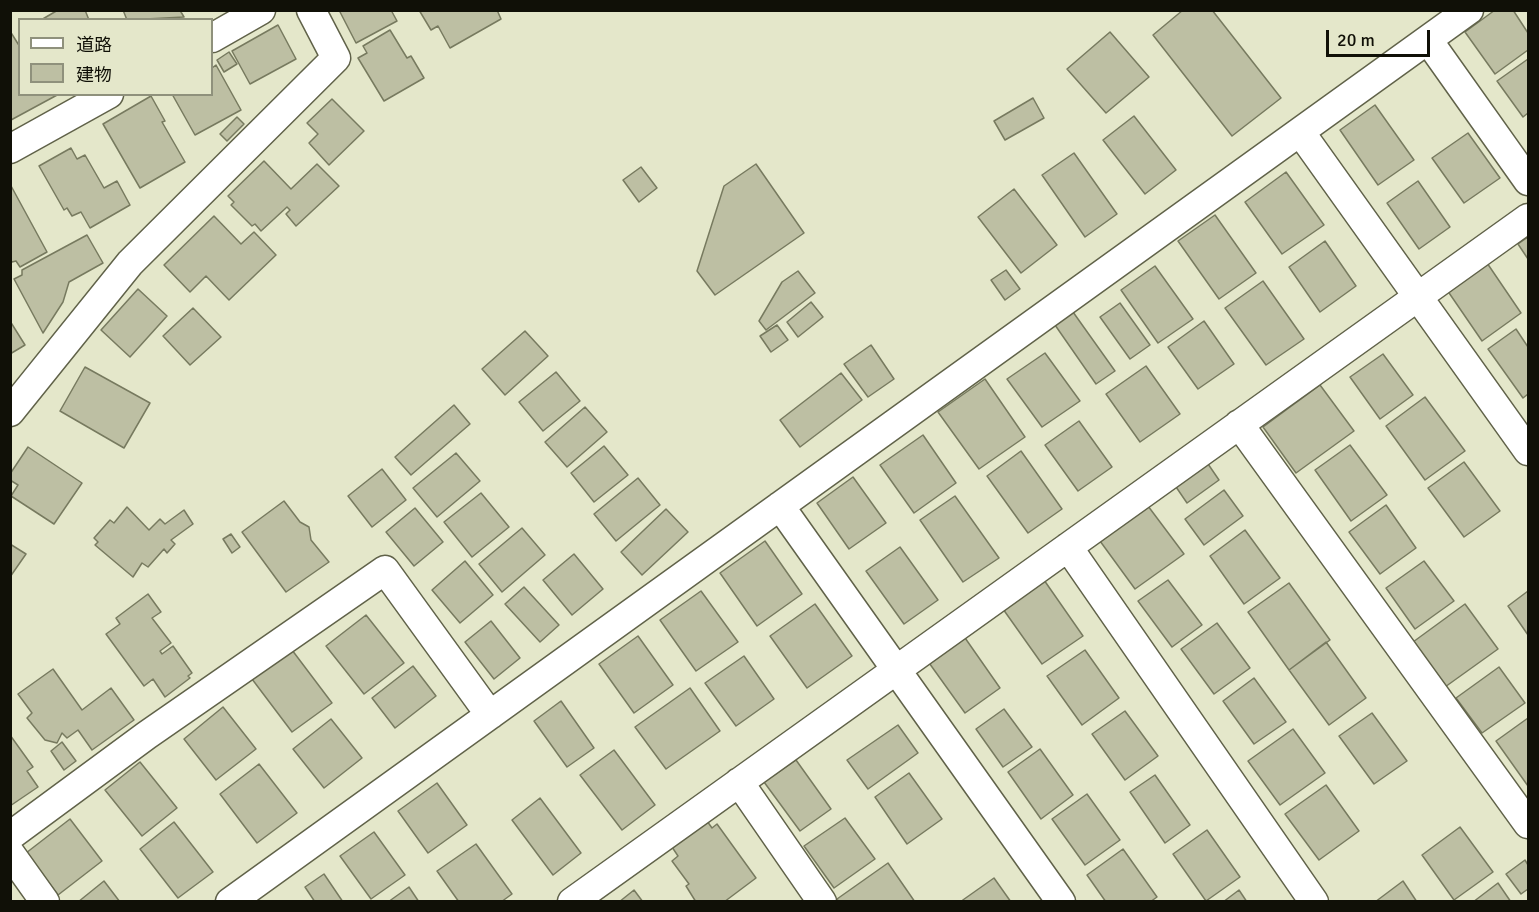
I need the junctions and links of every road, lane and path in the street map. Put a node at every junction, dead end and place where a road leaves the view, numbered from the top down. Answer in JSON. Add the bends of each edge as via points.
{"nodes":[{"id":1,"x":261,"y":10,"type":"edge"},
{"id":2,"x":312,"y":10,"type":"edge"},
{"id":3,"x":1469,"y":10,"type":"edge"},
{"id":4,"x":213,"y":37,"type":"edge"},
{"id":5,"x":1428,"y":40,"type":"junction"},
{"id":6,"x":105,"y":96,"type":"edge"},
{"id":7,"x":1301,"y":133,"type":"junction"},
{"id":8,"x":10,"y":149,"type":"edge"},
{"id":9,"x":1528,"y":181,"type":"edge"},
{"id":10,"x":1528,"y":218,"type":"edge"},
{"id":11,"x":1418,"y":296,"type":"junction"},
{"id":12,"x":10,"y":412,"type":"edge"},
{"id":13,"x":1239,"y":424,"type":"junction"},
{"id":14,"x":1528,"y":451,"type":"edge"},
{"id":15,"x":780,"y":506,"type":"junction"},
{"id":16,"x":1068,"y":547,"type":"junction"},
{"id":17,"x":896,"y":669,"type":"junction"},
{"id":18,"x":490,"y":715,"type":"junction"},
{"id":19,"x":739,"y":782,"type":"junction"},
{"id":20,"x":1528,"y":824,"type":"edge"},
{"id":21,"x":10,"y":836,"type":"edge"},
{"id":22,"x":10,"y":853,"type":"edge"},
{"id":23,"x":45,"y":902,"type":"edge"},
{"id":24,"x":230,"y":902,"type":"edge"},
{"id":25,"x":572,"y":902,"type":"edge"},
{"id":26,"x":822,"y":902,"type":"edge"},
{"id":27,"x":1061,"y":902,"type":"edge"},
{"id":28,"x":1314,"y":902,"type":"edge"}],
"edges":[{"from":1,"to":4,"type":"street"},
{"from":2,"to":12,"type":"street","via":[[336,58],[130,263]]},
{"from":3,"to":5,"type":"street"},
{"from":5,"to":7,"type":"street"},
{"from":5,"to":9,"type":"street"},
{"from":6,"to":8,"type":"street"},
{"from":7,"to":11,"type":"street"},
{"from":7,"to":15,"type":"street"},
{"from":10,"to":11,"type":"street"},
{"from":11,"to":13,"type":"street"},
{"from":11,"to":14,"type":"street"},
{"from":13,"to":16,"type":"street"},
{"from":13,"to":20,"type":"street"},
{"from":15,"to":17,"type":"street"},
{"from":15,"to":18,"type":"street"},
{"from":16,"to":17,"type":"street"},
{"from":16,"to":28,"type":"street"},
{"from":17,"to":19,"type":"street"},
{"from":17,"to":27,"type":"street"},
{"from":18,"to":21,"type":"street","via":[[385,570],[147,735]]},
{"from":18,"to":24,"type":"street"},
{"from":19,"to":25,"type":"street"},
{"from":19,"to":26,"type":"street"},
{"from":22,"to":23,"type":"street"}]}
